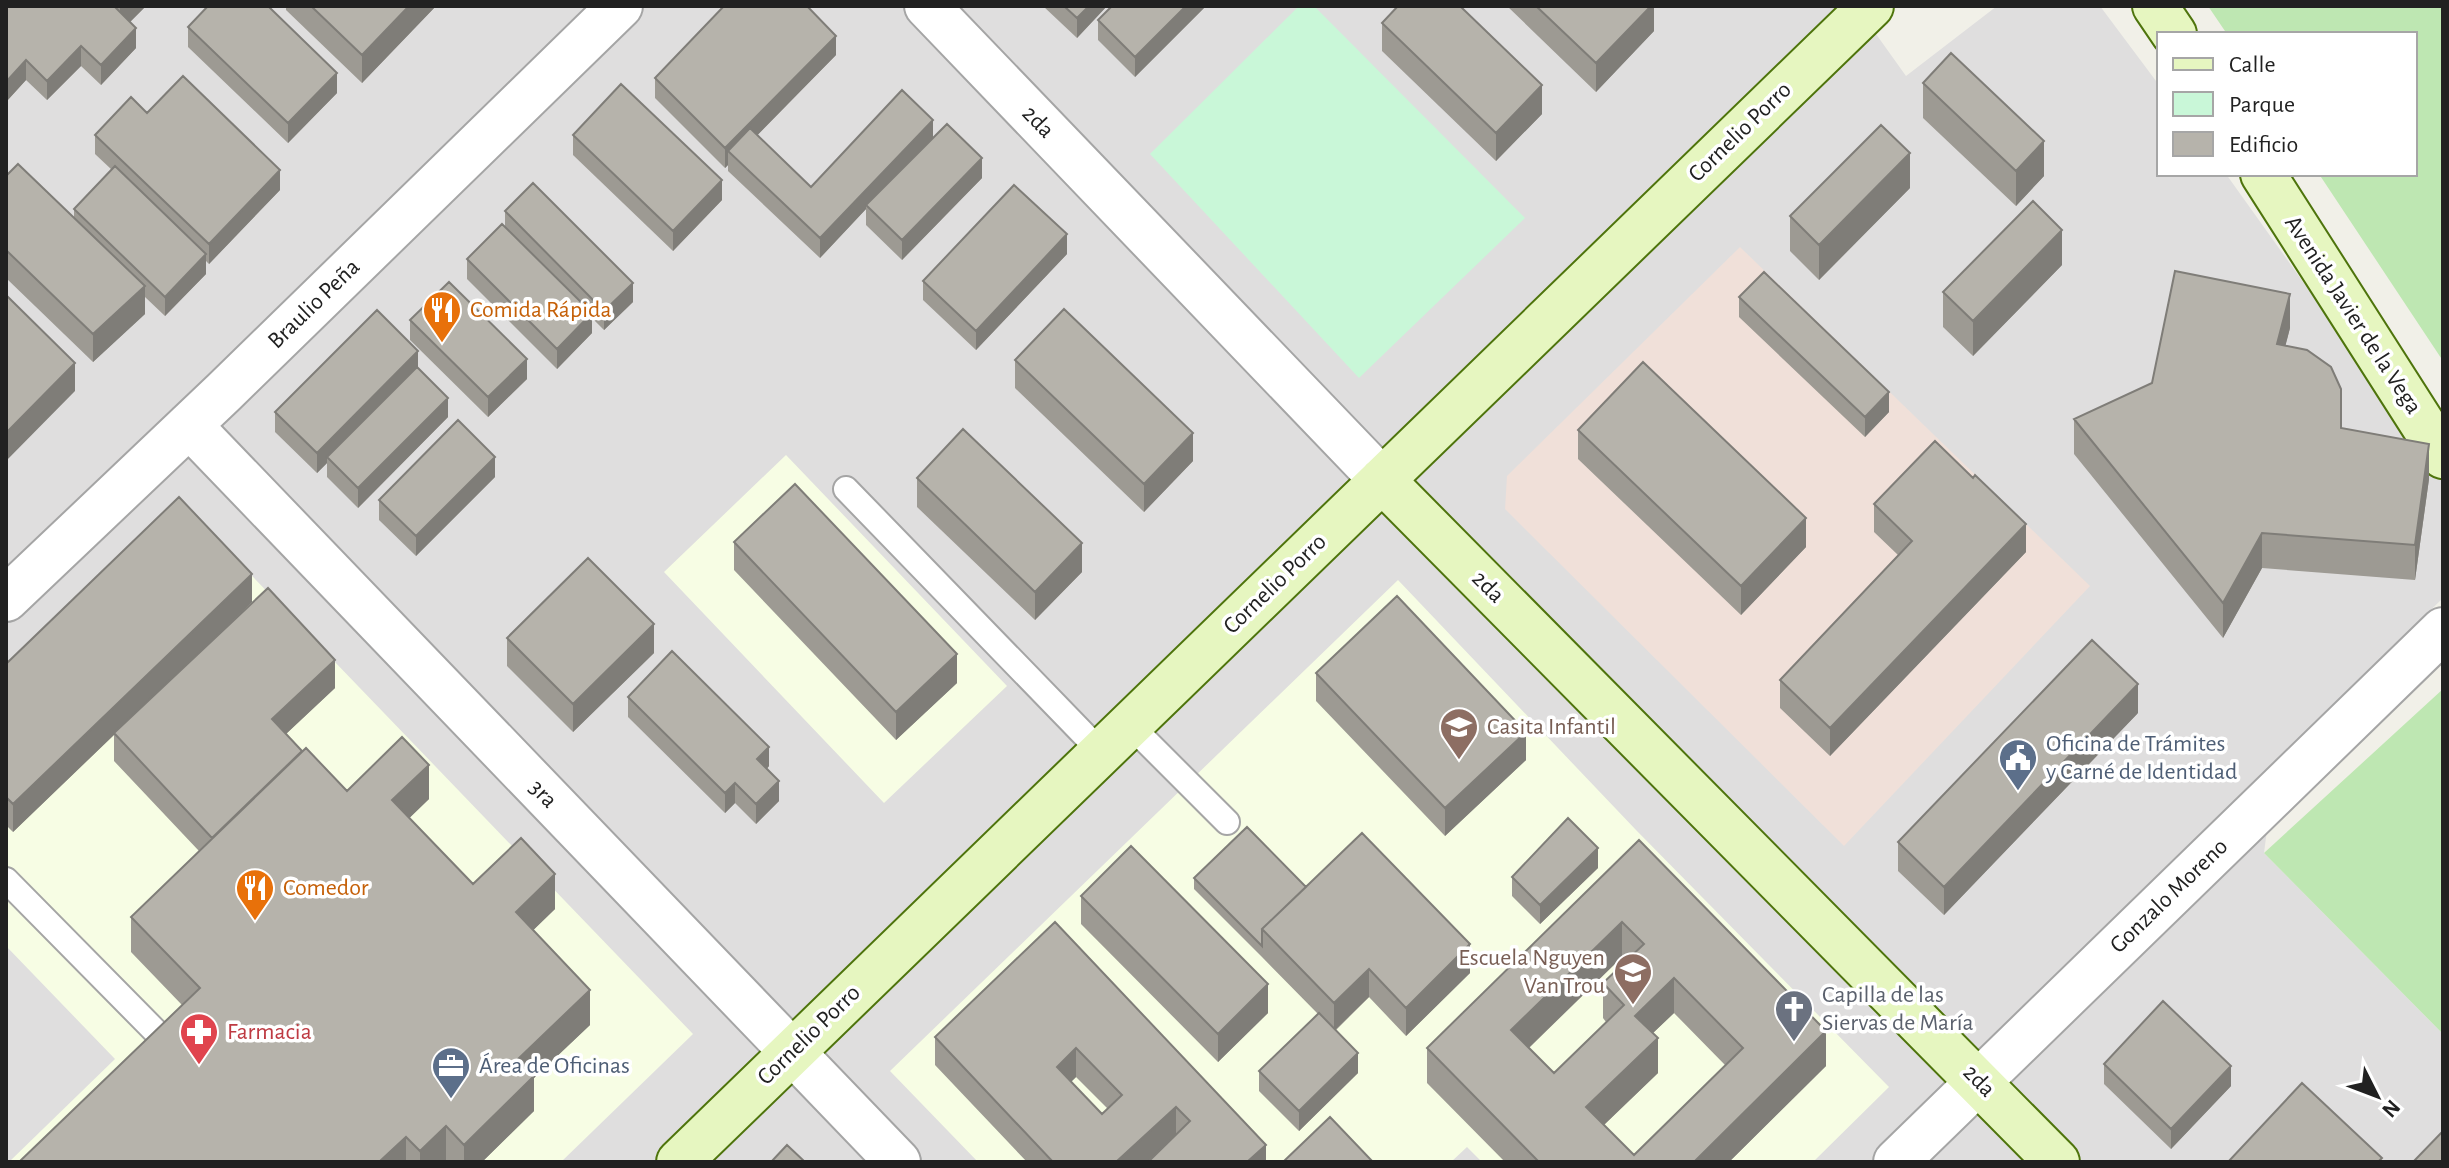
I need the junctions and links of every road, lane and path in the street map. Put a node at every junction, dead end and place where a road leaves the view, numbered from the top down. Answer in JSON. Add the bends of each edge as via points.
{"nodes":[{"id":1,"x":620,"y":6,"type":"edge"},
{"id":2,"x":927,"y":6,"type":"edge"},
{"id":3,"x":1847,"y":6,"type":"edge"},
{"id":4,"x":1871,"y":6,"type":"edge"},
{"id":5,"x":2155,"y":6,"type":"edge"},
{"id":6,"x":2173,"y":32,"type":"edge"},
{"id":7,"x":1824,"y":50,"type":"junction"},
{"id":8,"x":2264,"y":176,"type":"edge"},
{"id":9,"x":189,"y":425,"type":"junction"},
{"id":10,"x":2443,"y":456,"type":"edge"},
{"id":11,"x":1382,"y":480,"type":"junction"},
{"id":12,"x":846,"y":489,"type":"dead end"},
{"id":13,"x":6,"y":599,"type":"edge"},
{"id":14,"x":2443,"y":630,"type":"edge"},
{"id":15,"x":1115,"y":738,"type":"junction"},
{"id":16,"x":1227,"y":822,"type":"dead end"},
{"id":17,"x":6,"y":880,"type":"edge"},
{"id":18,"x":161,"y":1037,"type":"edge"},
{"id":19,"x":792,"y":1052,"type":"junction"},
{"id":20,"x":1979,"y":1081,"type":"junction"},
{"id":21,"x":679,"y":1162,"type":"edge"},
{"id":22,"x":898,"y":1162,"type":"edge"},
{"id":23,"x":1896,"y":1162,"type":"edge"},
{"id":24,"x":2057,"y":1162,"type":"edge"}],
"edges":[{"from":1,"to":9,"type":"street","name":"Braulio Peña"},
{"from":2,"to":11,"type":"street","name":"2da"},
{"from":3,"to":7,"type":"main road"},
{"from":4,"to":7,"type":"main road","name":"Cornelio Porro"},
{"from":5,"to":6,"type":"main road"},
{"from":7,"to":11,"type":"main road","name":"Cornelio Porro"},
{"from":8,"to":10,"type":"main road","name":"Avenida Javier de la Vega"},
{"from":9,"to":13,"type":"street","name":"Braulio Peña"},
{"from":9,"to":19,"type":"street","name":"3ra"},
{"from":11,"to":15,"type":"main road","name":"Cornelio Porro"},
{"from":11,"to":20,"type":"main road","name":"2da"},
{"from":12,"to":15,"type":"lane"},
{"from":14,"to":20,"type":"street","name":"Gonzalo Moreno"},
{"from":15,"to":16,"type":"lane"},
{"from":15,"to":19,"type":"main road","name":"Cornelio Porro"},
{"from":17,"to":18,"type":"lane"},
{"from":19,"to":21,"type":"main road","name":"Cornelio Porro"},
{"from":19,"to":22,"type":"street","name":"3ra"},
{"from":20,"to":23,"type":"street","name":"Gonzalo Moreno"},
{"from":20,"to":24,"type":"main road","name":"2da"}]}
